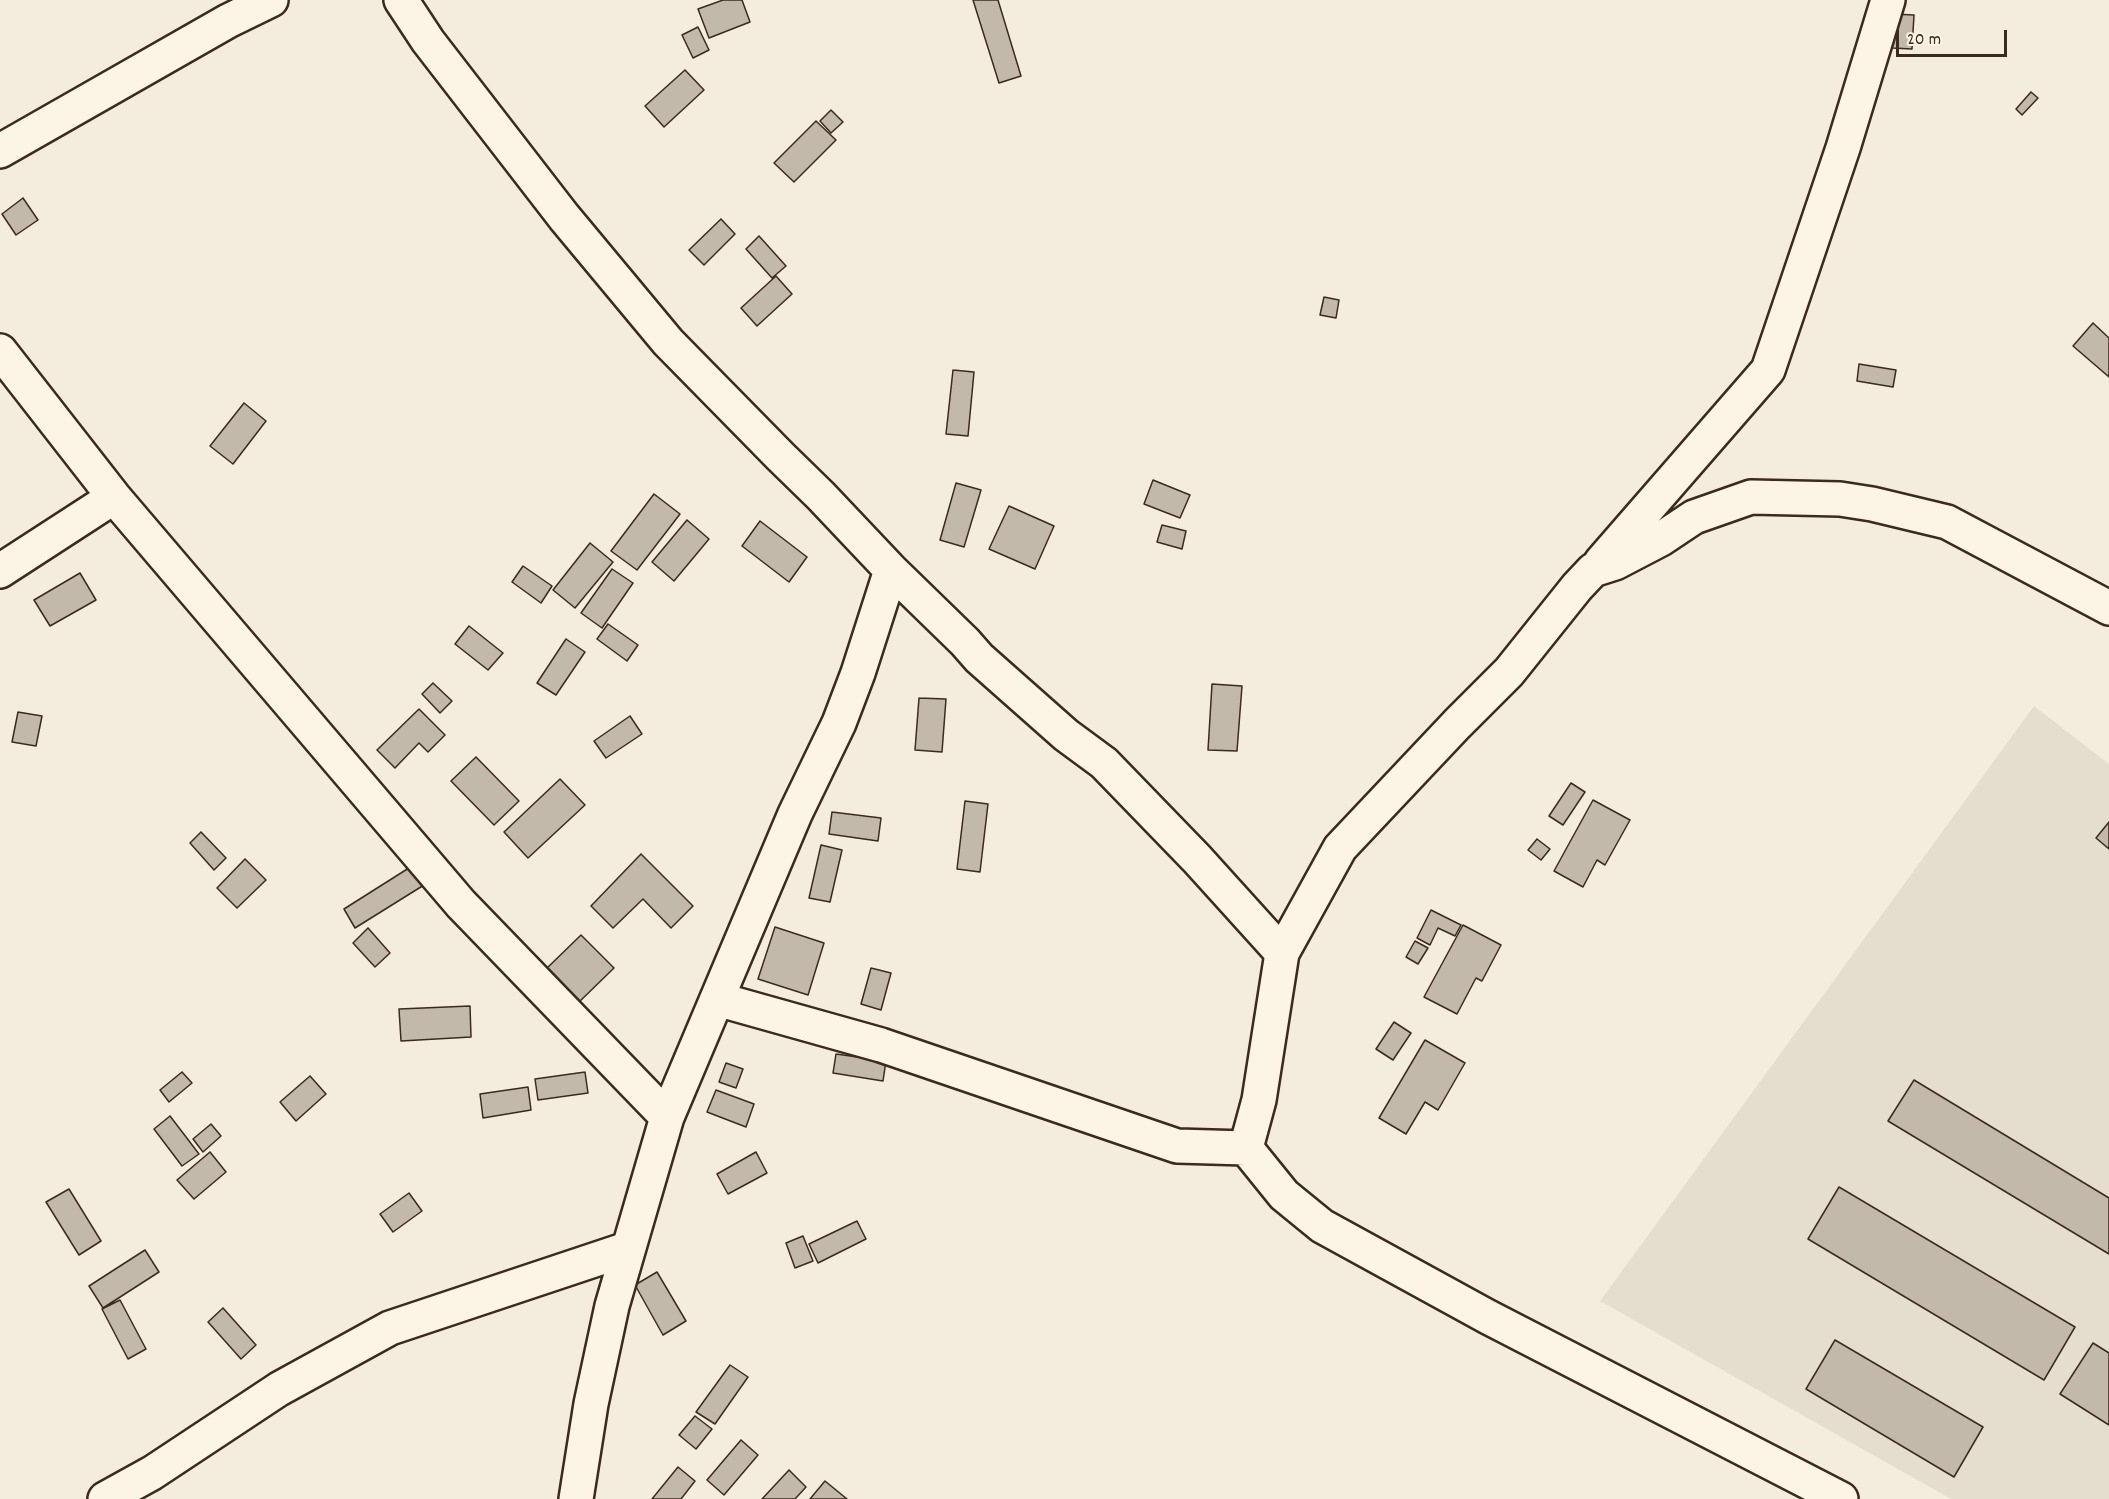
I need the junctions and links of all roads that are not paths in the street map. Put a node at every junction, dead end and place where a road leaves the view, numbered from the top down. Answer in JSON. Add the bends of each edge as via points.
{"nodes":[{"id":1,"x":271,"y":0,"type":"edge"},
{"id":2,"x":401,"y":0,"type":"edge"},
{"id":3,"x":1888,"y":0,"type":"edge"},
{"id":4,"x":0,"y":151,"type":"edge"},
{"id":5,"x":0,"y":351,"type":"edge"},
{"id":6,"x":114,"y":497,"type":"junction"},
{"id":7,"x":891,"y":570,"type":"junction"},
{"id":8,"x":1593,"y":570,"type":"junction"},
{"id":9,"x":0,"y":571,"type":"edge"},
{"id":10,"x":2101,"y":597,"type":"edge"},
{"id":11,"x":1282,"y":952,"type":"junction"},
{"id":12,"x":717,"y":999,"type":"junction"},
{"id":13,"x":667,"y":1117,"type":"junction"},
{"id":14,"x":1246,"y":1148,"type":"junction"},
{"id":15,"x":627,"y":1249,"type":"junction"},
{"id":16,"x":105,"y":1499,"type":"edge"},
{"id":17,"x":576,"y":1499,"type":"edge"},
{"id":18,"x":1841,"y":1499,"type":"edge"}],
"edges":[{"from":1,"to":4,"type":"street"},
{"from":2,"to":7,"type":"street","via":[[428,41],[564,217],[668,342]]},
{"from":3,"to":8,"type":"street","via":[[1768,370]]},
{"from":5,"to":6,"type":"street"},
{"from":6,"to":9,"type":"street"},
{"from":6,"to":13,"type":"street","via":[[461,904]]},
{"from":7,"to":11,"type":"street","via":[[1020,696],[1104,763]]},
{"from":7,"to":12,"type":"street","via":[[839,723],[795,814]]},
{"from":8,"to":10,"type":"street","via":[[1661,539],[1694,517],[1751,497],[1840,499],[1947,522]]},
{"from":8,"to":11,"type":"street","via":[[1509,672],[1340,848]]},
{"from":11,"to":14,"type":"street","via":[[1259,1100]]},
{"from":12,"to":13,"type":"street"},
{"from":12,"to":14,"type":"street","via":[[881,1045],[1178,1146]]},
{"from":13,"to":15,"type":"street"},
{"from":14,"to":18,"type":"street","via":[[1284,1194],[1323,1226],[1488,1317]]},
{"from":15,"to":16,"type":"street","via":[[390,1328],[279,1389],[152,1473]]},
{"from":15,"to":17,"type":"street","via":[[591,1404]]}]}
